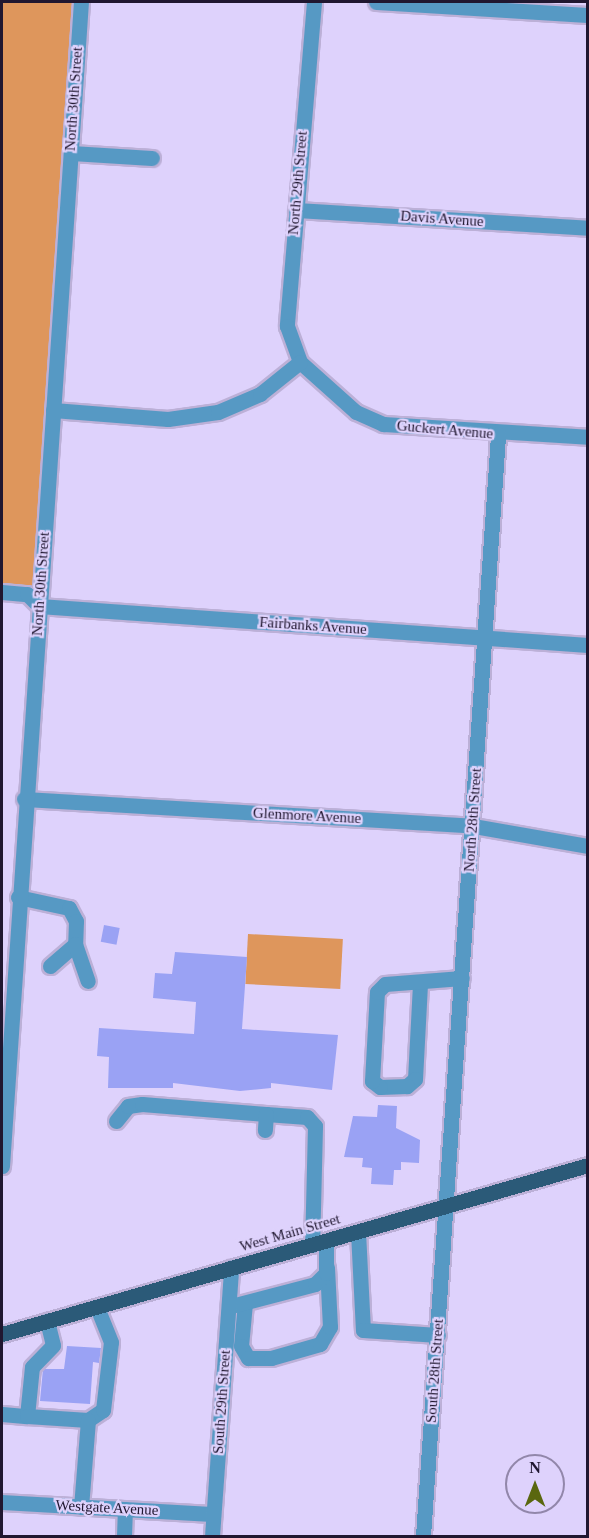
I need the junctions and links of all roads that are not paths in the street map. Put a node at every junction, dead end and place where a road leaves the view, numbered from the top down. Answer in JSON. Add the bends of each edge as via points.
{"nodes":[{"id":1,"x":81,"y":2,"type":"edge"},
{"id":2,"x":314,"y":2,"type":"edge"},
{"id":3,"x":384,"y":2,"type":"edge"},
{"id":4,"x":588,"y":15,"type":"edge"},
{"id":5,"x":71,"y":153,"type":"junction"},
{"id":6,"x":152,"y":158,"type":"dead end"},
{"id":7,"x":296,"y":210,"type":"junction"},
{"id":8,"x":588,"y":228,"type":"edge"},
{"id":9,"x":300,"y":362,"type":"junction"},
{"id":10,"x":53,"y":410,"type":"junction"},
{"id":11,"x":498,"y":435,"type":"junction"},
{"id":12,"x":588,"y":437,"type":"edge"},
{"id":13,"x":2,"y":592,"type":"edge"},
{"id":14,"x":39,"y":606,"type":"junction"},
{"id":15,"x":484,"y":638,"type":"junction"},
{"id":16,"x":588,"y":645,"type":"edge"},
{"id":17,"x":24,"y":799,"type":"junction"},
{"id":18,"x":473,"y":826,"type":"junction"},
{"id":19,"x":588,"y":846,"type":"edge"},
{"id":20,"x":18,"y":897,"type":"junction"},
{"id":21,"x":75,"y":944,"type":"junction"},
{"id":22,"x":50,"y":966,"type":"dead end"},
{"id":23,"x":462,"y":978,"type":"junction"},
{"id":24,"x":88,"y":981,"type":"dead end"},
{"id":25,"x":420,"y":984,"type":"junction"},
{"id":26,"x":5,"y":1050,"type":"edge"},
{"id":27,"x":266,"y":1114,"type":"junction"},
{"id":28,"x":116,"y":1121,"type":"dead end"},
{"id":29,"x":265,"y":1130,"type":"dead end"},
{"id":30,"x":2,"y":1166,"type":"edge"},
{"id":31,"x":588,"y":1166,"type":"edge"},
{"id":32,"x":447,"y":1206,"type":"junction"},
{"id":33,"x":358,"y":1232,"type":"junction"},
{"id":34,"x":319,"y":1243,"type":"junction"},
{"id":35,"x":327,"y":1267,"type":"junction"},
{"id":36,"x":231,"y":1268,"type":"junction"},
{"id":37,"x":245,"y":1303,"type":"junction"},
{"id":38,"x":97,"y":1306,"type":"junction"},
{"id":39,"x":229,"y":1306,"type":"junction"},
{"id":40,"x":47,"y":1321,"type":"junction"},
{"id":41,"x":2,"y":1334,"type":"edge"},
{"id":42,"x":438,"y":1335,"type":"junction"},
{"id":43,"x":247,"y":1357,"type":"junction"},
{"id":44,"x":225,"y":1361,"type":"junction"},
{"id":45,"x":2,"y":1414,"type":"edge"},
{"id":46,"x":27,"y":1416,"type":"junction"},
{"id":47,"x":88,"y":1420,"type":"junction"},
{"id":48,"x":2,"y":1502,"type":"edge"},
{"id":49,"x":81,"y":1507,"type":"junction"},
{"id":50,"x":125,"y":1509,"type":"junction"},
{"id":51,"x":213,"y":1514,"type":"junction"},
{"id":52,"x":124,"y":1536,"type":"edge"},
{"id":53,"x":212,"y":1536,"type":"edge"},
{"id":54,"x":423,"y":1536,"type":"edge"}],
"edges":[{"from":1,"to":5,"type":"street","name":"North 30th Street"},
{"from":2,"to":7,"type":"street","name":"North 29th Street"},
{"from":3,"to":4,"type":"street"},
{"from":5,"to":6,"type":"street"},
{"from":5,"to":10,"type":"street","name":"North 30th Street"},
{"from":7,"to":8,"type":"street","name":"Davis Avenue"},
{"from":7,"to":9,"type":"street","name":"North 29th Street","via":[[287,326]]},
{"from":9,"to":10,"type":"street","via":[[260,394],[209,414],[168,419]]},
{"from":9,"to":11,"type":"street","name":"Guckert Avenue","via":[[341,400],[383,424]]},
{"from":10,"to":14,"type":"street","name":"North 30th Street"},
{"from":11,"to":12,"type":"street","name":"Guckert Avenue"},
{"from":11,"to":15,"type":"street","name":"North 28th Street"},
{"from":13,"to":14,"type":"street","via":[[27,594]]},
{"from":14,"to":15,"type":"street","name":"Fairbanks Avenue"},
{"from":14,"to":17,"type":"street","name":"North 30th Street"},
{"from":15,"to":16,"type":"street","name":"Fairbanks Avenue"},
{"from":15,"to":18,"type":"street","name":"North 28th Street"},
{"from":17,"to":18,"type":"street","name":"Glenmore Avenue"},
{"from":17,"to":20,"type":"street","name":"North 30th Street"},
{"from":18,"to":19,"type":"street","name":"Glenmore Avenue"},
{"from":18,"to":23,"type":"street","name":"North 28th Street"},
{"from":20,"to":21,"type":"street","via":[[69,908],[76,921]]},
{"from":20,"to":26,"type":"street","name":"North 30th Street"},
{"from":21,"to":22,"type":"street"},
{"from":21,"to":24,"type":"street"},
{"from":23,"to":25,"type":"street"},
{"from":23,"to":32,"type":"street","name":"North 28th Street"},
{"from":25,"to":25,"type":"street","via":[[415,1079],[407,1086],[380,1087],[372,1081],[377,992],[385,984]]},
{"from":26,"to":30,"type":"street","name":"North 30th Street"},
{"from":27,"to":28,"type":"street","via":[[142,1104],[128,1106]]},
{"from":27,"to":29,"type":"street"},
{"from":27,"to":34,"type":"street","via":[[307,1117],[315,1126]]},
{"from":31,"to":32,"type":"main road","name":"West Main Street"},
{"from":32,"to":33,"type":"main road","name":"West Main Street"},
{"from":32,"to":42,"type":"street","name":"South 28th Street"},
{"from":33,"to":34,"type":"main road","name":"West Main Street"},
{"from":33,"to":42,"type":"street","via":[[363,1330]]},
{"from":34,"to":35,"type":"street"},
{"from":34,"to":36,"type":"main road","name":"West Main Street"},
{"from":35,"to":37,"type":"street","via":[[315,1284]]},
{"from":35,"to":43,"type":"street","via":[[326,1338],[291,1353]]},
{"from":36,"to":38,"type":"main road","name":"West Main Street"},
{"from":36,"to":39,"type":"street","name":"South 29th Street"},
{"from":37,"to":39,"type":"street"},
{"from":37,"to":43,"type":"street","via":[[241,1346]]},
{"from":38,"to":40,"type":"main road","name":"West Main Street"},
{"from":38,"to":47,"type":"street","via":[[111,1342],[109,1378],[103,1410]]},
{"from":39,"to":44,"type":"street","name":"South 29th Street"},
{"from":40,"to":41,"type":"main road","name":"West Main Street"},
{"from":40,"to":46,"type":"street","via":[[53,1345],[32,1366]]},
{"from":42,"to":54,"type":"street","name":"South 28th Street"},
{"from":43,"to":44,"type":"street"},
{"from":44,"to":51,"type":"street","name":"South 29th Street"},
{"from":45,"to":46,"type":"street"},
{"from":46,"to":47,"type":"street"},
{"from":47,"to":49,"type":"street"},
{"from":48,"to":49,"type":"street","name":"Westgate Avenue"},
{"from":49,"to":50,"type":"street","name":"Westgate Avenue"},
{"from":50,"to":51,"type":"street","name":"Westgate Avenue"},
{"from":50,"to":52,"type":"street"},
{"from":51,"to":53,"type":"street","name":"South 29th Street"}]}
